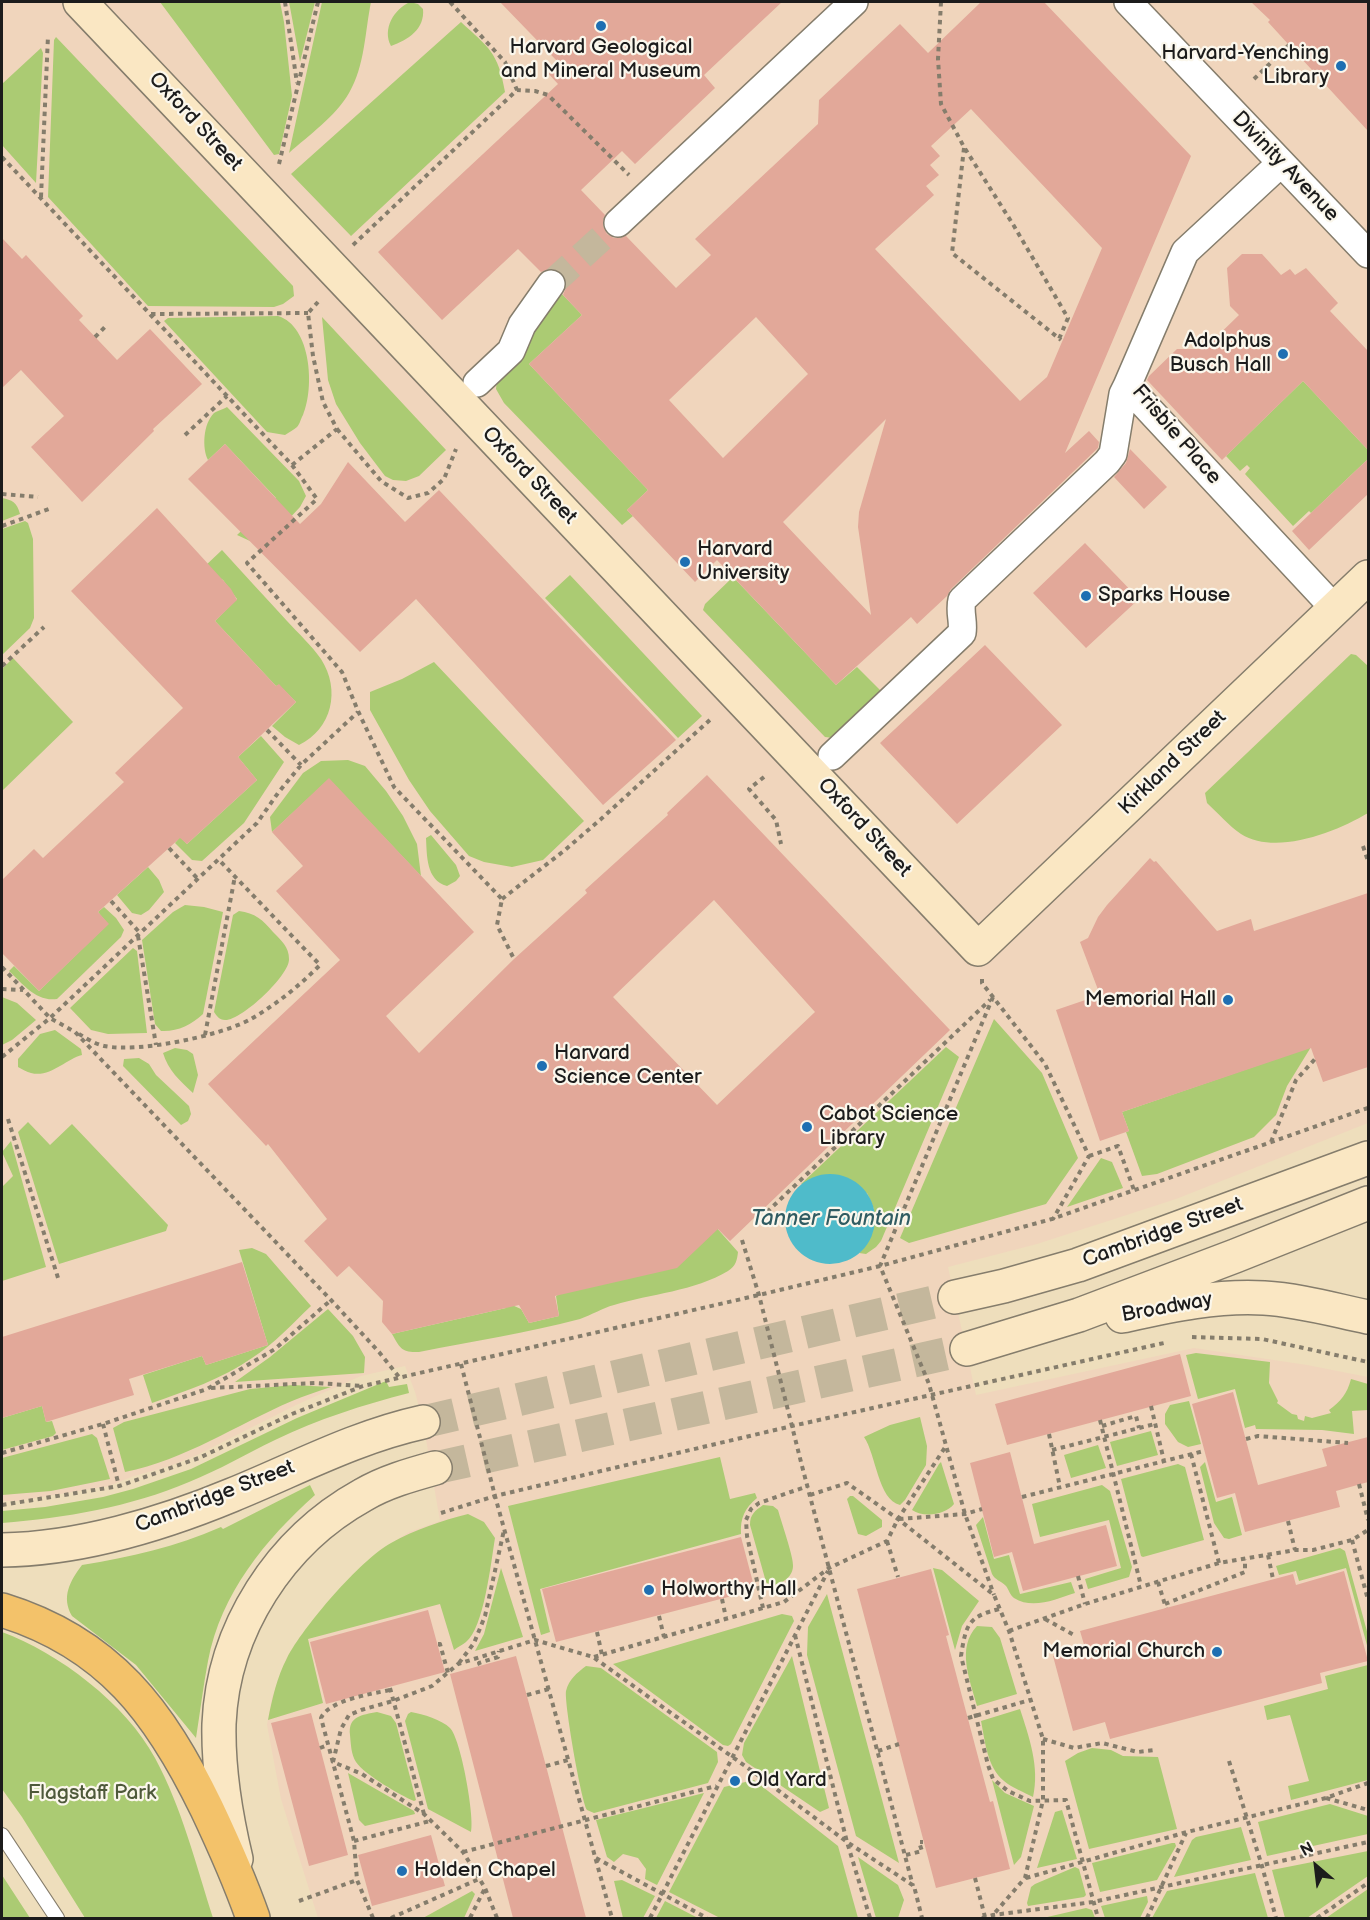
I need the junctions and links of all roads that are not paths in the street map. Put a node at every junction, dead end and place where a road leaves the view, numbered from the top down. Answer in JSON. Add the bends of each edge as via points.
{"nodes":[{"id":1,"x":80,"y":2,"type":"edge"},
{"id":2,"x":854,"y":2,"type":"edge"},
{"id":3,"x":1128,"y":2,"type":"edge"},
{"id":4,"x":1281,"y":163,"type":"junction"},
{"id":5,"x":618,"y":223,"type":"tunnel mouth"},
{"id":6,"x":1368,"y":255,"type":"edge"},
{"id":7,"x":551,"y":285,"type":"tunnel mouth"},
{"id":8,"x":477,"y":383,"type":"dead end"},
{"id":9,"x":1127,"y":386,"type":"junction"},
{"id":10,"x":1368,"y":577,"type":"edge"},
{"id":11,"x":1335,"y":609,"type":"junction"},
{"id":12,"x":832,"y":756,"type":"dead end"},
{"id":13,"x":978,"y":949,"type":"joint"},
{"id":14,"x":1368,"y":1158,"type":"edge"},
{"id":15,"x":1368,"y":1203,"type":"edge"},
{"id":16,"x":955,"y":1297,"type":"tunnel mouth"},
{"id":17,"x":1368,"y":1317,"type":"edge"},
{"id":18,"x":423,"y":1422,"type":"tunnel mouth"},
{"id":19,"x":435,"y":1468,"type":"tunnel mouth"},
{"id":20,"x":2,"y":1550,"type":"edge"},
{"id":21,"x":2,"y":1610,"type":"edge"},
{"id":22,"x":2,"y":1835,"type":"edge"},
{"id":23,"x":250,"y":1910,"type":"edge"},
{"id":24,"x":57,"y":1918,"type":"edge"}],
"edges":[{"from":1,"to":13,"type":"main road","name":"Oxford Street"},
{"from":2,"to":5,"type":"street"},
{"from":3,"to":4,"type":"street","name":"Divinity Avenue"},
{"from":4,"to":6,"type":"street","name":"Divinity Avenue"},
{"from":4,"to":9,"type":"street","name":"Frisbie Place","via":[[1185,252]]},
{"from":7,"to":8,"type":"street","via":[[522,325],[511,351]]},
{"from":9,"to":11,"type":"street","name":"Frisbie Place"},
{"from":9,"to":12,"type":"street","via":[[1113,453],[1107,462],[962,600],[962,633]]},
{"from":10,"to":11,"type":"main road","name":"Kirkland Street"},
{"from":11,"to":13,"type":"main road","name":"Kirkland Street"},
{"from":14,"to":16,"type":"main road","name":"Cambridge Street","via":[[1078,1265]]},
{"from":15,"to":17,"type":"main road","name":"Broadway","via":[[1078,1316],[967,1349],[1166,1306],[1219,1299],[1266,1298]]},
{"from":18,"to":20,"type":"main road","name":"Cambridge Street","via":[[376,1434],[233,1495],[137,1527],[54,1545]]},
{"from":19,"to":23,"type":"main road","via":[[364,1494],[312,1531],[267,1583],[234,1646],[219,1725],[230,1830]]},
{"from":21,"to":23,"type":"main road","via":[[79,1645],[108,1667],[145,1705],[186,1767]]},
{"from":22,"to":24,"type":"lane"}]}
